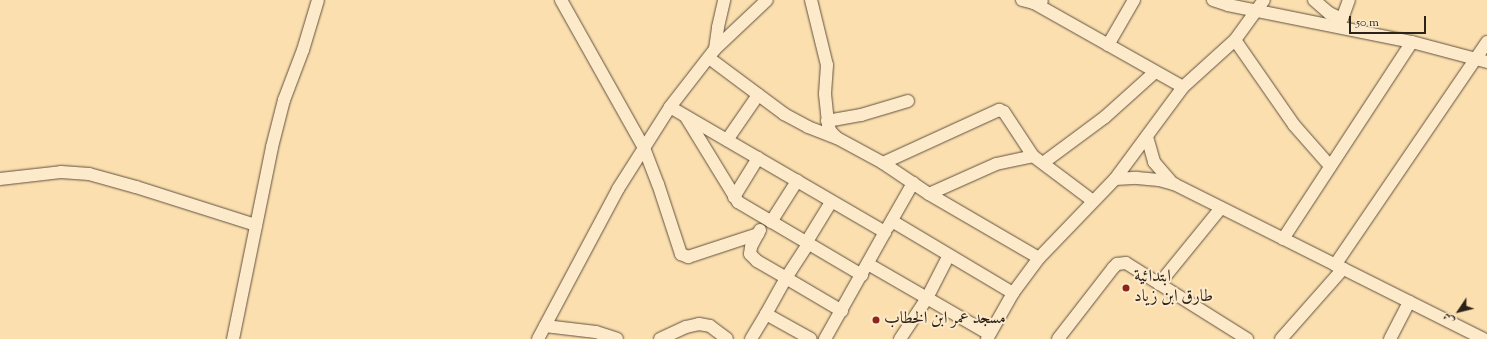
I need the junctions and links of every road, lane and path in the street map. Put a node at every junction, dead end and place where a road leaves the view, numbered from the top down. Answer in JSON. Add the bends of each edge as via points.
{"nodes":[{"id":1,"x":318,"y":0,"type":"edge"},
{"id":2,"x":561,"y":0,"type":"edge"},
{"id":3,"x":724,"y":0,"type":"edge"},
{"id":4,"x":767,"y":0,"type":"edge"},
{"id":5,"x":812,"y":0,"type":"edge"},
{"id":6,"x":1022,"y":0,"type":"edge"},
{"id":7,"x":1134,"y":0,"type":"edge"},
{"id":8,"x":1213,"y":0,"type":"edge"},
{"id":9,"x":1314,"y":0,"type":"edge"},
{"id":10,"x":1350,"y":0,"type":"edge"},
{"id":11,"x":1040,"y":1,"type":"edge"},
{"id":12,"x":1260,"y":5,"type":"edge"},
{"id":13,"x":1341,"y":24,"type":"junction"},
{"id":14,"x":1235,"y":40,"type":"junction"},
{"id":15,"x":1412,"y":42,"type":"junction"},
{"id":16,"x":1487,"y":42,"type":"edge"},
{"id":17,"x":1108,"y":45,"type":"junction"},
{"id":18,"x":712,"y":53,"type":"junction"},
{"id":19,"x":1475,"y":59,"type":"junction"},
{"id":20,"x":1487,"y":62,"type":"edge"},
{"id":21,"x":1155,"y":72,"type":"junction"},
{"id":22,"x":1183,"y":87,"type":"junction"},
{"id":23,"x":758,"y":95,"type":"junction"},
{"id":24,"x":908,"y":101,"type":"dead end"},
{"id":25,"x":670,"y":107,"type":"junction"},
{"id":26,"x":686,"y":116,"type":"junction"},
{"id":27,"x":827,"y":121,"type":"junction"},
{"id":28,"x":1147,"y":137,"type":"junction"},
{"id":29,"x":837,"y":138,"type":"junction"},
{"id":30,"x":727,"y":140,"type":"junction"},
{"id":31,"x":644,"y":148,"type":"junction"},
{"id":32,"x":1033,"y":156,"type":"junction"},
{"id":33,"x":758,"y":158,"type":"junction"},
{"id":34,"x":883,"y":163,"type":"junction"},
{"id":35,"x":1043,"y":163,"type":"junction"},
{"id":36,"x":1330,"y":166,"type":"junction"},
{"id":37,"x":0,"y":179,"type":"edge"},
{"id":38,"x":1115,"y":179,"type":"junction"},
{"id":39,"x":797,"y":181,"type":"junction"},
{"id":40,"x":913,"y":184,"type":"junction"},
{"id":41,"x":1174,"y":184,"type":"junction"},
{"id":42,"x":929,"y":194,"type":"junction"},
{"id":43,"x":734,"y":197,"type":"junction"},
{"id":44,"x":1093,"y":201,"type":"junction"},
{"id":45,"x":832,"y":202,"type":"junction"},
{"id":46,"x":1221,"y":208,"type":"junction"},
{"id":47,"x":892,"y":220,"type":"junction"},
{"id":48,"x":769,"y":221,"type":"junction"},
{"id":49,"x":256,"y":225,"type":"junction"},
{"id":50,"x":884,"y":232,"type":"junction"},
{"id":51,"x":758,"y":234,"type":"junction"},
{"id":52,"x":1283,"y":239,"type":"junction"},
{"id":53,"x":807,"y":243,"type":"junction"},
{"id":54,"x":949,"y":255,"type":"junction"},
{"id":55,"x":1039,"y":258,"type":"junction"},
{"id":56,"x":868,"y":264,"type":"junction"},
{"id":57,"x":1339,"y":267,"type":"junction"},
{"id":58,"x":862,"y":275,"type":"junction"},
{"id":59,"x":786,"y":278,"type":"junction"},
{"id":60,"x":1159,"y":284,"type":"junction"},
{"id":61,"x":1014,"y":293,"type":"junction"},
{"id":62,"x":927,"y":298,"type":"junction"},
{"id":63,"x":1409,"y":302,"type":"junction"},
{"id":64,"x":842,"y":311,"type":"junction"},
{"id":65,"x":766,"y":314,"type":"junction"},
{"id":66,"x":545,"y":326,"type":"junction"},
{"id":67,"x":989,"y":337,"type":"edge"},
{"id":68,"x":233,"y":339,"type":"edge"},
{"id":69,"x":538,"y":339,"type":"edge"},
{"id":70,"x":617,"y":339,"type":"edge"},
{"id":71,"x":660,"y":339,"type":"edge"},
{"id":72,"x":727,"y":339,"type":"edge"},
{"id":73,"x":751,"y":339,"type":"edge"},
{"id":74,"x":811,"y":339,"type":"edge"},
{"id":75,"x":825,"y":339,"type":"edge"},
{"id":76,"x":900,"y":339,"type":"edge"},
{"id":77,"x":1058,"y":339,"type":"edge"},
{"id":78,"x":1247,"y":339,"type":"edge"},
{"id":79,"x":1281,"y":339,"type":"edge"},
{"id":80,"x":1390,"y":339,"type":"edge"},
{"id":81,"x":1483,"y":339,"type":"edge"}],
"edges":[{"from":1,"to":49,"type":"street","via":[[284,100]]},
{"from":2,"to":31,"type":"street"},
{"from":3,"to":18,"type":"street"},
{"from":4,"to":18,"type":"street"},
{"from":5,"to":27,"type":"street","via":[[827,65]]},
{"from":6,"to":11,"type":"street"},
{"from":7,"to":17,"type":"street"},
{"from":8,"to":12,"type":"street","via":[[1228,5]]},
{"from":9,"to":13,"type":"street"},
{"from":10,"to":13,"type":"street"},
{"from":11,"to":17,"type":"street"},
{"from":12,"to":13,"type":"street"},
{"from":12,"to":14,"type":"street"},
{"from":13,"to":15,"type":"street"},
{"from":14,"to":22,"type":"street"},
{"from":14,"to":36,"type":"street","via":[[1294,125]]},
{"from":15,"to":19,"type":"street"},
{"from":15,"to":36,"type":"street"},
{"from":16,"to":19,"type":"street"},
{"from":17,"to":21,"type":"street"},
{"from":18,"to":23,"type":"street"},
{"from":18,"to":25,"type":"street"},
{"from":19,"to":20,"type":"street"},
{"from":19,"to":57,"type":"street"},
{"from":21,"to":22,"type":"street"},
{"from":21,"to":35,"type":"street","via":[[1105,117]]},
{"from":22,"to":28,"type":"street"},
{"from":23,"to":29,"type":"street","via":[[798,122]]},
{"from":23,"to":30,"type":"street"},
{"from":24,"to":27,"type":"street","via":[[861,115]]},
{"from":25,"to":26,"type":"street"},
{"from":25,"to":31,"type":"street"},
{"from":26,"to":30,"type":"street"},
{"from":26,"to":43,"type":"street"},
{"from":27,"to":29,"type":"street","via":[[831,132]]},
{"from":28,"to":38,"type":"street"},
{"from":28,"to":41,"type":"street","via":[[1154,162]]},
{"from":29,"to":34,"type":"street"},
{"from":30,"to":33,"type":"street"},
{"from":31,"to":51,"type":"street","via":[[683,256],[694,255]]},
{"from":31,"to":66,"type":"street","via":[[618,189]]},
{"from":32,"to":34,"type":"street","via":[[1004,112],[999,110]]},
{"from":32,"to":35,"type":"street"},
{"from":32,"to":42,"type":"street","via":[[996,164]]},
{"from":33,"to":39,"type":"street"},
{"from":33,"to":43,"type":"street"},
{"from":34,"to":40,"type":"street"},
{"from":35,"to":44,"type":"street"},
{"from":36,"to":52,"type":"street"},
{"from":37,"to":49,"type":"street","via":[[61,172],[89,174]]},
{"from":38,"to":41,"type":"street","via":[[1137,178]]},
{"from":38,"to":44,"type":"street"},
{"from":39,"to":45,"type":"street"},
{"from":39,"to":48,"type":"street"},
{"from":40,"to":42,"type":"street"},
{"from":40,"to":47,"type":"street"},
{"from":41,"to":46,"type":"street"},
{"from":42,"to":55,"type":"street"},
{"from":43,"to":48,"type":"street"},
{"from":44,"to":55,"type":"street"},
{"from":45,"to":50,"type":"street"},
{"from":45,"to":53,"type":"street"},
{"from":46,"to":52,"type":"street"},
{"from":46,"to":60,"type":"street"},
{"from":47,"to":50,"type":"street"},
{"from":47,"to":54,"type":"street"},
{"from":48,"to":51,"type":"street"},
{"from":48,"to":53,"type":"street"},
{"from":49,"to":68,"type":"street"},
{"from":50,"to":56,"type":"street"},
{"from":51,"to":59,"type":"street","via":[[750,254]]},
{"from":52,"to":57,"type":"street"},
{"from":53,"to":58,"type":"street"},
{"from":53,"to":59,"type":"street"},
{"from":54,"to":61,"type":"street"},
{"from":54,"to":62,"type":"street"},
{"from":55,"to":61,"type":"street"},
{"from":56,"to":58,"type":"street"},
{"from":56,"to":62,"type":"street"},
{"from":57,"to":63,"type":"street"},
{"from":57,"to":79,"type":"street"},
{"from":58,"to":64,"type":"street"},
{"from":59,"to":64,"type":"street"},
{"from":59,"to":65,"type":"street"},
{"from":60,"to":77,"type":"street","via":[[1126,263],[1117,264]]},
{"from":60,"to":78,"type":"street"},
{"from":61,"to":67,"type":"street"},
{"from":62,"to":67,"type":"street"},
{"from":62,"to":76,"type":"street"},
{"from":63,"to":80,"type":"street"},
{"from":63,"to":81,"type":"street"},
{"from":64,"to":75,"type":"street"},
{"from":65,"to":73,"type":"street"},
{"from":65,"to":74,"type":"street"},
{"from":66,"to":69,"type":"street"},
{"from":66,"to":70,"type":"street","via":[[596,332]]},
{"from":71,"to":72,"type":"street","via":[[699,324],[710,326]]}]}
